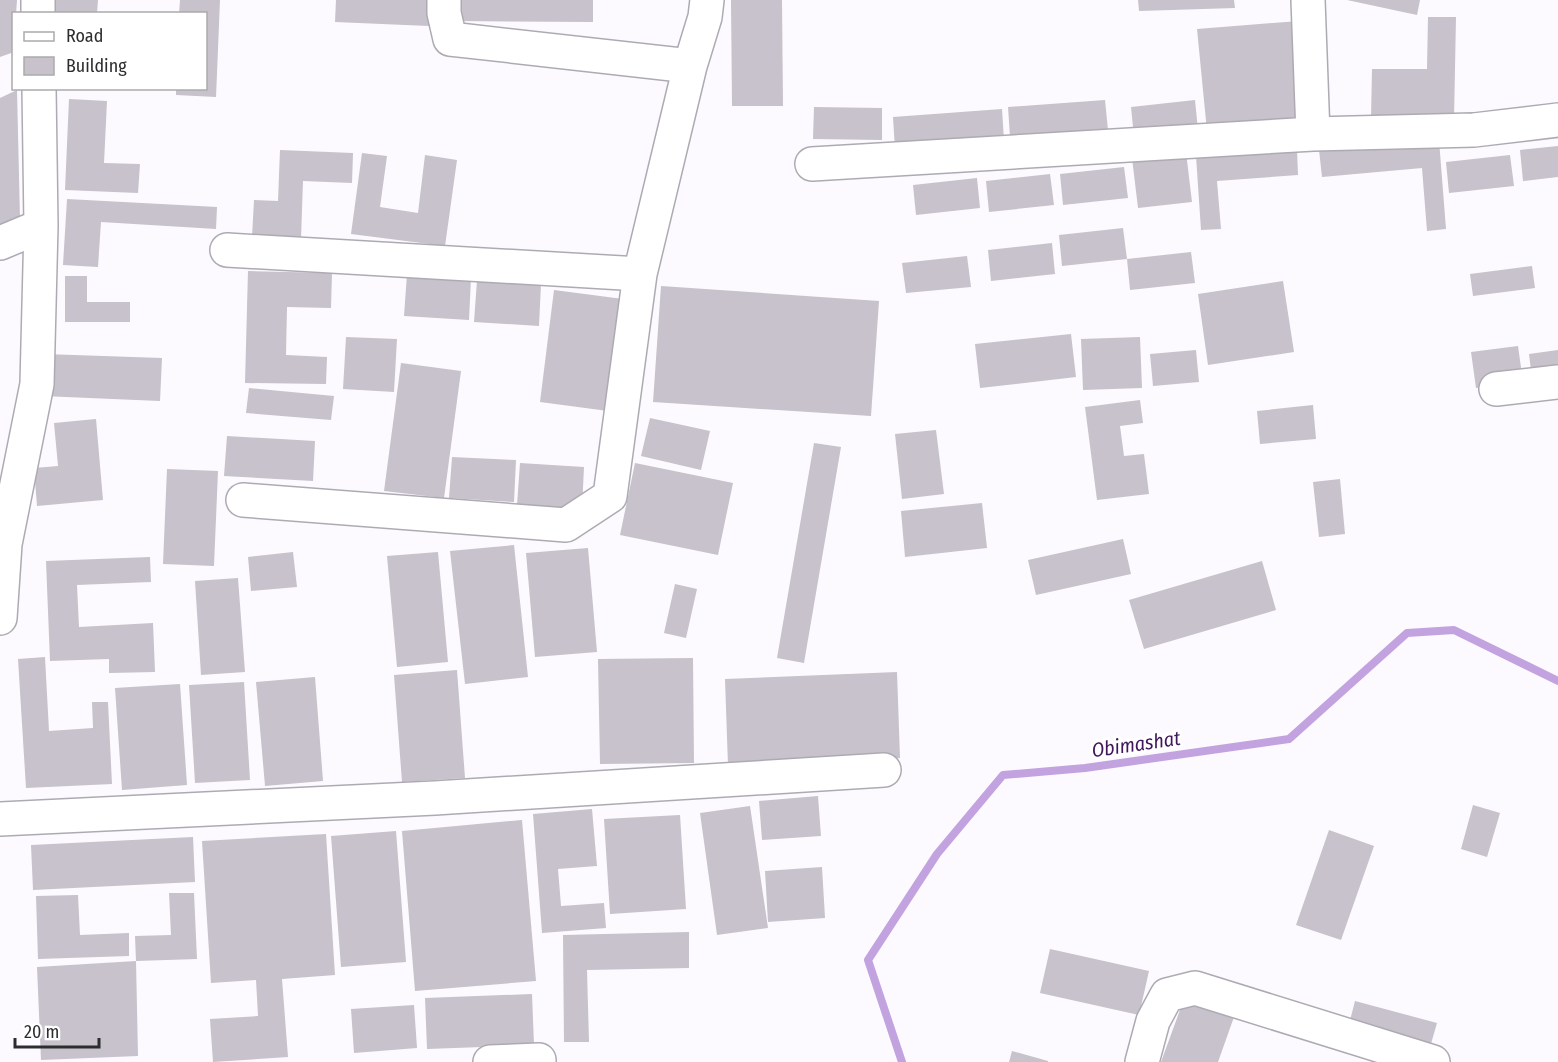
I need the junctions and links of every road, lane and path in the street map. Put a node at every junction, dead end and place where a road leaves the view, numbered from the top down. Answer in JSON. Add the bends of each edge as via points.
{"nodes":[{"id":1,"x":444,"y":0,"type":"edge"},
{"id":2,"x":707,"y":0,"type":"edge"},
{"id":3,"x":1308,"y":0,"type":"edge"},
{"id":4,"x":690,"y":66,"type":"junction"},
{"id":5,"x":39,"y":90,"type":"edge"},
{"id":6,"x":1558,"y":120,"type":"edge"},
{"id":7,"x":1313,"y":134,"type":"junction"},
{"id":8,"x":812,"y":164,"type":"dead end"},
{"id":9,"x":41,"y":226,"type":"junction"},
{"id":10,"x":0,"y":243,"type":"edge"},
{"id":11,"x":227,"y":250,"type":"dead end"},
{"id":12,"x":640,"y":274,"type":"junction"},
{"id":13,"x":1558,"y":382,"type":"edge"},
{"id":14,"x":1496,"y":389,"type":"dead end"},
{"id":15,"x":243,"y":500,"type":"dead end"},
{"id":16,"x":0,"y":618,"type":"edge"},
{"id":17,"x":884,"y":770,"type":"dead end"},
{"id":18,"x":0,"y":819,"type":"edge"},
{"id":19,"x":539,"y":1060,"type":"dead end"},
{"id":20,"x":490,"y":1062,"type":"edge"},
{"id":21,"x":1142,"y":1062,"type":"edge"},
{"id":22,"x":1432,"y":1062,"type":"edge"}],
"edges":[{"from":1,"to":4,"type":"street","via":[[450,39]]},
{"from":2,"to":4,"type":"street"},
{"from":3,"to":7,"type":"street"},
{"from":4,"to":12,"type":"street"},
{"from":5,"to":9,"type":"street"},
{"from":6,"to":7,"type":"street","via":[[1474,130]]},
{"from":7,"to":8,"type":"street"},
{"from":9,"to":10,"type":"street"},
{"from":9,"to":16,"type":"street","via":[[37,384],[5,544]]},
{"from":11,"to":12,"type":"street"},
{"from":12,"to":15,"type":"street","via":[[610,496],[590,512],[566,525]]},
{"from":13,"to":14,"type":"street"},
{"from":17,"to":18,"type":"street","via":[[435,798]]},
{"from":19,"to":20,"type":"street"},
{"from":21,"to":22,"type":"street","via":[[1153,1021],[1167,995],[1196,988]]}]}
